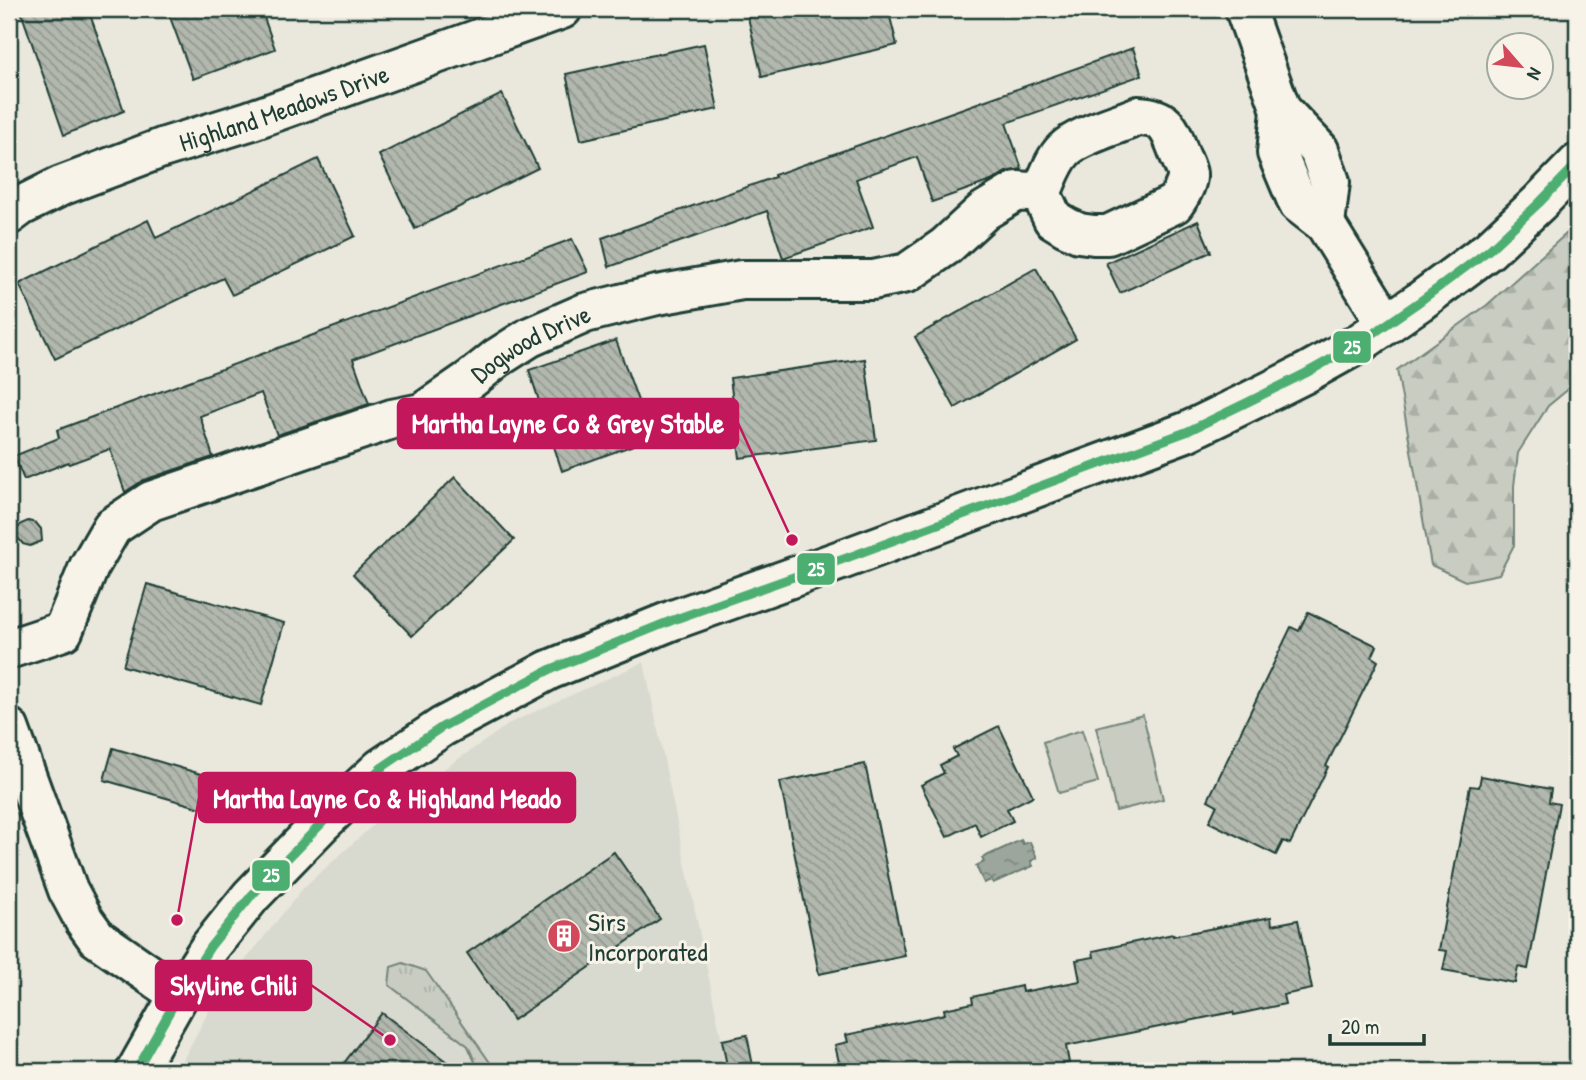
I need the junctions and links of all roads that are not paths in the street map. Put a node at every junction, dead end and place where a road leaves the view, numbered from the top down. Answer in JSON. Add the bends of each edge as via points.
{"nodes":[{"id":1,"x":562,"y":9,"type":"edge"},
{"id":2,"x":1245,"y":9,"type":"edge"},
{"id":3,"x":1577,"y":163,"type":"edge"},
{"id":4,"x":1041,"y":193,"type":"dead end"},
{"id":5,"x":9,"y":215,"type":"edge"},
{"id":6,"x":1387,"y":324,"type":"junction"},
{"id":7,"x":9,"y":649,"type":"edge"},
{"id":8,"x":9,"y":728,"type":"edge"},
{"id":9,"x":178,"y":995,"type":"junction"},
{"id":10,"x":136,"y":1071,"type":"edge"}],
"edges":[{"from":1,"to":5,"type":"street","name":"Highland Meadows Drive","via":[[162,148],[61,186]]},
{"from":2,"to":6,"type":"street","via":[[1281,110],[1277,153],[1298,203],[1325,223]]},
{"from":3,"to":6,"type":"street","via":[[1489,250]]},
{"from":4,"to":7,"type":"street","name":"Dogwood Drive","via":[[1017,191],[984,211],[907,273],[873,280],[742,280],[585,313],[530,337],[422,413],[392,419],[151,501],[112,527],[89,567],[64,631]]},
{"from":6,"to":9,"type":"street","via":[[1306,373],[1186,432],[673,620],[549,670],[442,727],[381,768],[323,822],[251,897]]},
{"from":8,"to":9,"type":"street","via":[[68,890],[84,920],[97,938]]},
{"from":9,"to":10,"type":"street"}]}
